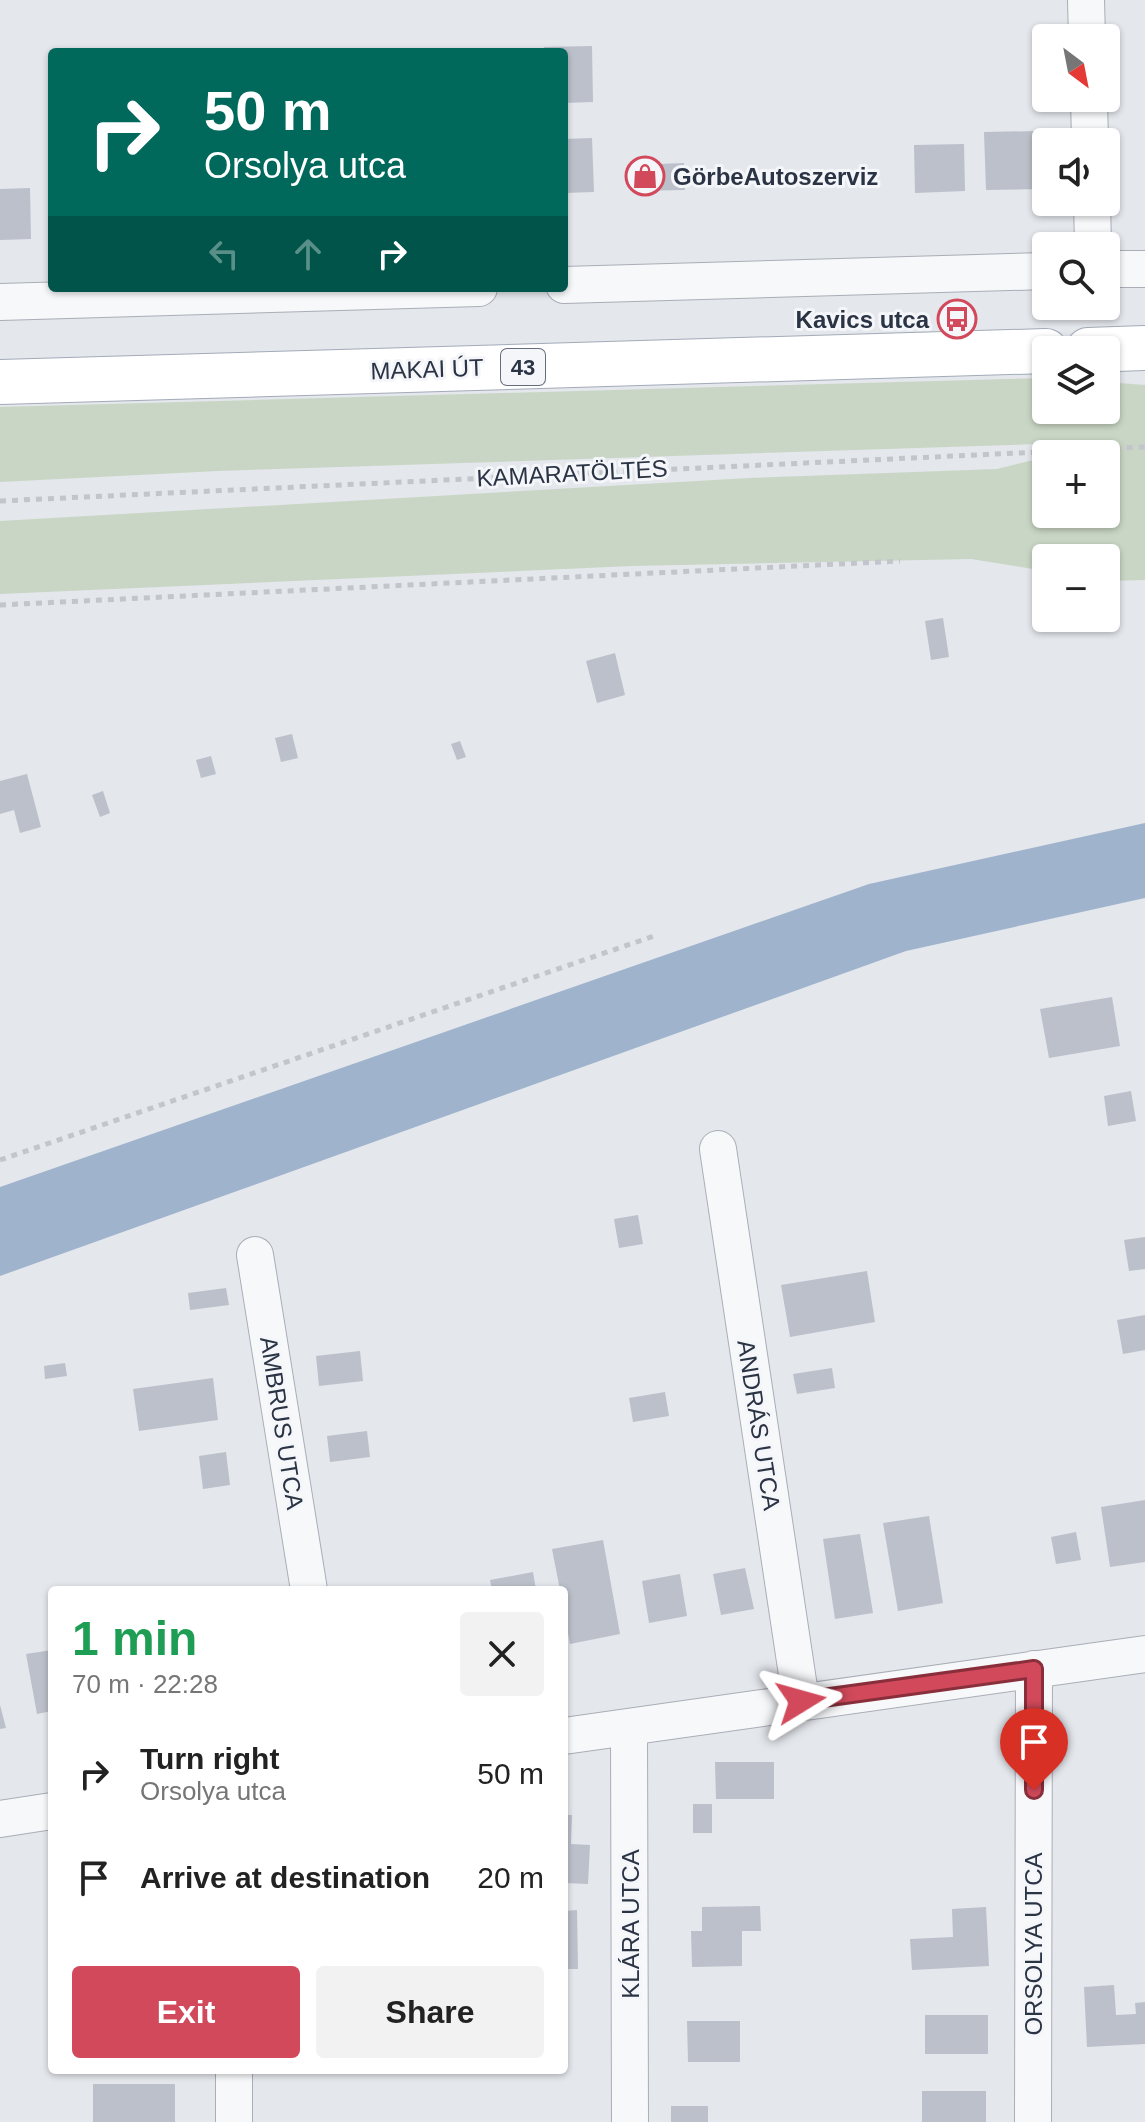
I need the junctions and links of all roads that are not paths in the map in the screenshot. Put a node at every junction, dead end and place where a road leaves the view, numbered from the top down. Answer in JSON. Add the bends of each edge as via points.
{"nodes":[{"id":1,"x":1086,"y":0,"type":"edge"},
{"id":2,"x":1087,"y":24,"type":"edge"},
{"id":3,"x":1120,"y":269,"type":"edge"},
{"id":4,"x":1145,"y":269,"type":"edge"},
{"id":5,"x":1032,"y":271,"type":"edge"},
{"id":6,"x":568,"y":285,"type":"edge"},
{"id":7,"x":342,"y":292,"type":"edge"},
{"id":8,"x":0,"y":302,"type":"edge"},
{"id":9,"x":1032,"y":340,"type":"edge"},
{"id":10,"x":1120,"y":345,"type":"edge"},
{"id":11,"x":1145,"y":348,"type":"edge"},
{"id":12,"x":0,"y":382,"type":"edge"},
{"id":13,"x":718,"y":1149,"type":"dead end"},
{"id":14,"x":255,"y":1255,"type":"dead end"},
{"id":15,"x":308,"y":1586,"type":"edge"},
{"id":16,"x":1145,"y":1654,"type":"edge"},
{"id":17,"x":1034,"y":1669,"type":"junction"},
{"id":18,"x":801,"y":1701,"type":"junction"},
{"id":19,"x":629,"y":1727,"type":"junction"},
{"id":20,"x":568,"y":1735,"type":"edge"},
{"id":21,"x":48,"y":1812,"type":"edge"},
{"id":22,"x":0,"y":1819,"type":"edge"},
{"id":23,"x":234,"y":2074,"type":"edge"},
{"id":24,"x":234,"y":2122,"type":"edge"},
{"id":25,"x":630,"y":2122,"type":"edge"},
{"id":26,"x":1033,"y":2122,"type":"edge"}],
"edges":[{"from":1,"to":2,"type":"street"},
{"from":3,"to":4,"type":"street"},
{"from":5,"to":6,"type":"street"},
{"from":7,"to":8,"type":"street"},
{"from":9,"to":12,"type":"main road","name":"MAKAI ÚT","number":"43"},
{"from":10,"to":11,"type":"main road","name":"MAKAI ÚT","number":"43"},
{"from":13,"to":18,"type":"street","name":"ANDRÁS UTCA"},
{"from":14,"to":15,"type":"street","name":"AMBRUS UTCA"},
{"from":16,"to":17,"type":"street"},
{"from":17,"to":18,"type":"street"},
{"from":17,"to":26,"type":"street","name":"ORSOLYA UTCA"},
{"from":18,"to":19,"type":"street"},
{"from":19,"to":20,"type":"street"},
{"from":19,"to":25,"type":"street","name":"KLÁRA UTCA"},
{"from":21,"to":22,"type":"street"},
{"from":23,"to":24,"type":"street"}]}
